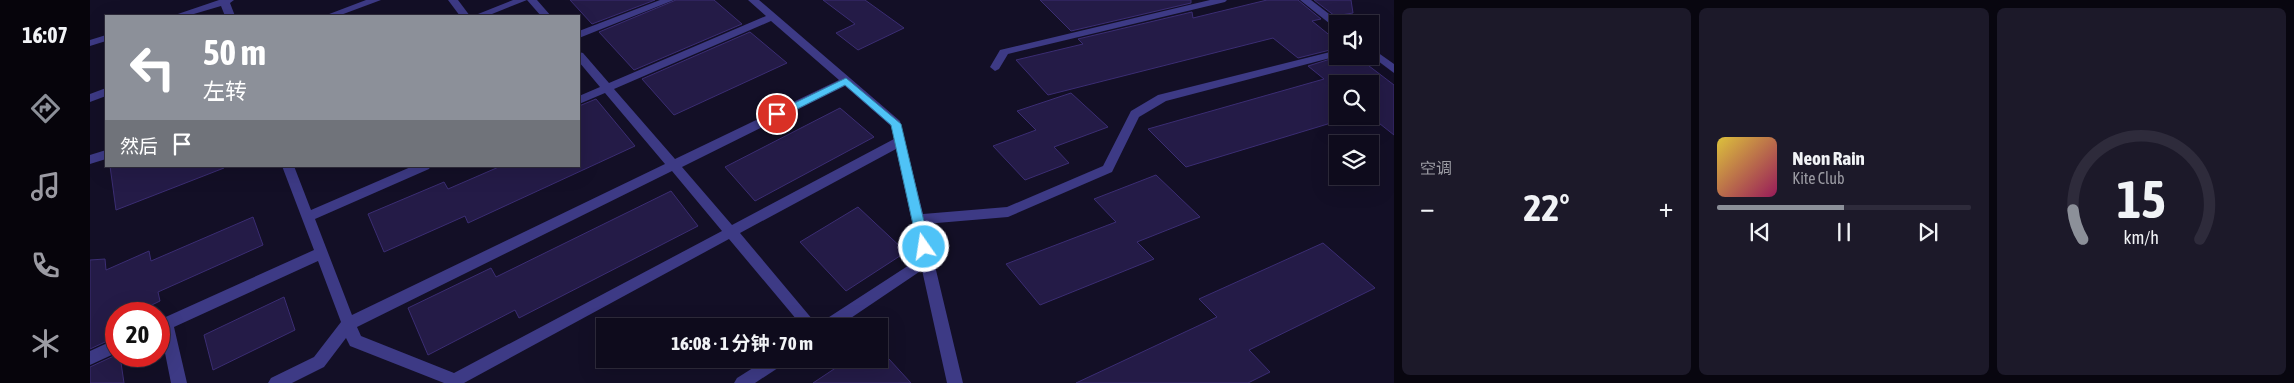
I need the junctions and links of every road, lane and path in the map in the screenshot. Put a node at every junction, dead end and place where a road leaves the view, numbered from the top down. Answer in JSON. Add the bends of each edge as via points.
{"nodes":[{"id":1,"x":226,"y":0,"type":"edge"},
{"id":2,"x":376,"y":0,"type":"edge"},
{"id":3,"x":453,"y":0,"type":"edge"},
{"id":4,"x":522,"y":0,"type":"edge"},
{"id":5,"x":532,"y":0,"type":"edge"},
{"id":6,"x":669,"y":0,"type":"edge"},
{"id":7,"x":753,"y":0,"type":"edge"},
{"id":8,"x":1222,"y":0,"type":"edge"},
{"id":9,"x":1305,"y":0,"type":"edge"},
{"id":10,"x":180,"y":15,"type":"edge"},
{"id":11,"x":230,"y":15,"type":"edge"},
{"id":12,"x":332,"y":15,"type":"edge"},
{"id":13,"x":463,"y":15,"type":"edge"},
{"id":14,"x":481,"y":15,"type":"edge"},
{"id":15,"x":545,"y":15,"type":"edge"},
{"id":16,"x":772,"y":17,"type":"junction"},
{"id":17,"x":1329,"y":18,"type":"edge"},
{"id":18,"x":580,"y":35,"type":"edge"},
{"id":19,"x":105,"y":38,"type":"edge"},
{"id":20,"x":90,"y":43,"type":"edge"},
{"id":21,"x":580,"y":55,"type":"edge"},
{"id":22,"x":1329,"y":55,"type":"edge"},
{"id":23,"x":1379,"y":57,"type":"edge"},
{"id":24,"x":995,"y":67,"type":"dead end"},
{"id":25,"x":1394,"y":69,"type":"edge"},
{"id":26,"x":846,"y":81,"type":"junction"},
{"id":27,"x":607,"y":88,"type":"junction"},
{"id":28,"x":105,"y":92,"type":"edge"},
{"id":29,"x":90,"y":98,"type":"edge"},
{"id":30,"x":580,"y":100,"type":"edge"},
{"id":31,"x":900,"y":141,"type":"junction"},
{"id":32,"x":105,"y":154,"type":"edge"},
{"id":33,"x":90,"y":160,"type":"edge"},
{"id":34,"x":673,"y":165,"type":"junction"},
{"id":35,"x":288,"y":167,"type":"edge"},
{"id":36,"x":423,"y":167,"type":"edge"},
{"id":37,"x":307,"y":217,"type":"junction"},
{"id":38,"x":918,"y":220,"type":"junction"},
{"id":39,"x":730,"y":232,"type":"junction"},
{"id":40,"x":321,"y":252,"type":"junction"},
{"id":41,"x":927,"y":260,"type":"junction"},
{"id":42,"x":804,"y":318,"type":"edge"},
{"id":43,"x":840,"y":318,"type":"edge"},
{"id":44,"x":170,"y":321,"type":"edge"},
{"id":45,"x":348,"y":324,"type":"junction"},
{"id":46,"x":105,"y":351,"type":"edge"},
{"id":47,"x":170,"y":352,"type":"edge"},
{"id":48,"x":90,"y":358,"type":"edge"},
{"id":49,"x":765,"y":368,"type":"edge"},
{"id":50,"x":179,"y":383,"type":"edge"},
{"id":51,"x":276,"y":383,"type":"edge"},
{"id":52,"x":742,"y":383,"type":"edge"},
{"id":53,"x":955,"y":383,"type":"edge"}],
"edges":[{"from":1,"to":10,"type":"street"},
{"from":1,"to":11,"type":"street"},
{"from":2,"to":12,"type":"street"},
{"from":3,"to":13,"type":"street"},
{"from":4,"to":14,"type":"street"},
{"from":5,"to":15,"type":"street"},
{"from":6,"to":18,"type":"street"},
{"from":7,"to":16,"type":"street"},
{"from":8,"to":24,"type":"street","via":[[1004,52]]},
{"from":9,"to":17,"type":"street"},
{"from":16,"to":26,"type":"street"},
{"from":16,"to":27,"type":"street"},
{"from":19,"to":20,"type":"street"},
{"from":21,"to":27,"type":"street"},
{"from":22,"to":38,"type":"street","via":[[1162,98],[1135,114],[1108,169],[1008,212]]},
{"from":23,"to":25,"type":"street"},
{"from":26,"to":31,"type":"street","via":[[896,124]]},
{"from":26,"to":34,"type":"street"},
{"from":27,"to":30,"type":"street"},
{"from":27,"to":34,"type":"street"},
{"from":28,"to":29,"type":"street"},
{"from":31,"to":38,"type":"street"},
{"from":31,"to":39,"type":"street"},
{"from":32,"to":33,"type":"street"},
{"from":34,"to":39,"type":"street"},
{"from":34,"to":45,"type":"street"},
{"from":35,"to":37,"type":"street"},
{"from":36,"to":37,"type":"street"},
{"from":37,"to":40,"type":"street"},
{"from":38,"to":41,"type":"street"},
{"from":39,"to":42,"type":"street"},
{"from":39,"to":45,"type":"street","via":[[455,380],[355,341]]},
{"from":40,"to":44,"type":"street"},
{"from":40,"to":45,"type":"street"},
{"from":41,"to":43,"type":"street"},
{"from":41,"to":53,"type":"street"},
{"from":45,"to":51,"type":"street","via":[[319,362]]},
{"from":46,"to":48,"type":"street"},
{"from":47,"to":50,"type":"street"},
{"from":49,"to":52,"type":"street"}]}
